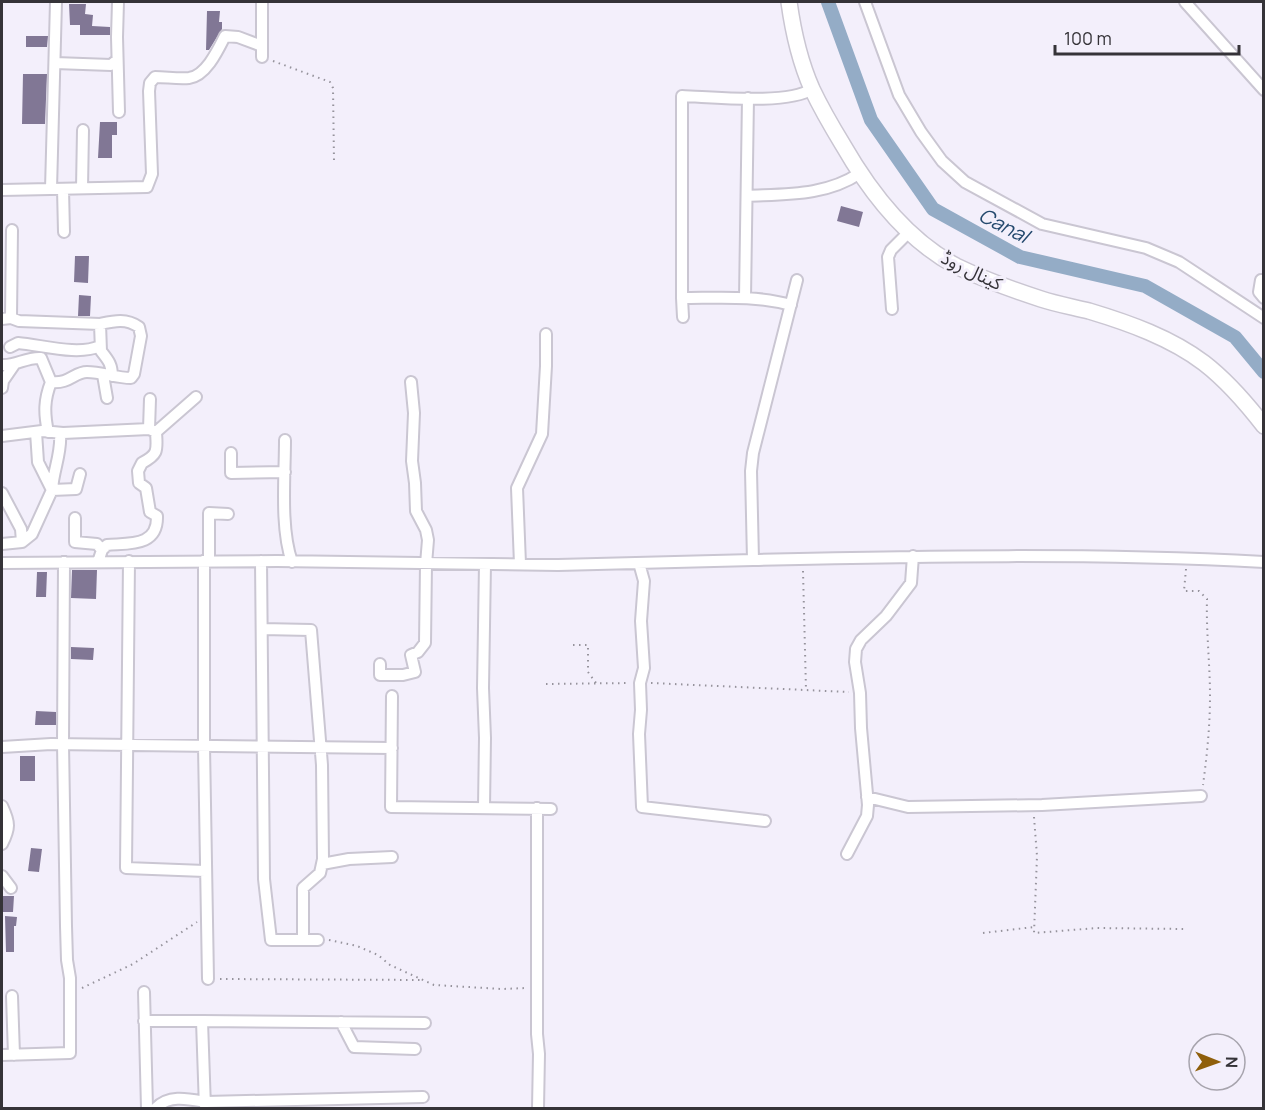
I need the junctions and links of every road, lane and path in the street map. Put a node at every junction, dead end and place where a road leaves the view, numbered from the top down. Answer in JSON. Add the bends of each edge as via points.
{"nodes":[{"id":1,"x":56,"y":2,"type":"edge"},
{"id":2,"x":118,"y":2,"type":"edge"},
{"id":3,"x":262,"y":2,"type":"edge"},
{"id":4,"x":789,"y":2,"type":"edge"},
{"id":5,"x":865,"y":2,"type":"edge"},
{"id":6,"x":1185,"y":2,"type":"edge"},
{"id":7,"x":262,"y":51,"type":"junction"},
{"id":8,"x":117,"y":60,"type":"junction"},
{"id":9,"x":55,"y":63,"type":"junction"},
{"id":10,"x":812,"y":88,"type":"junction"},
{"id":11,"x":1263,"y":90,"type":"edge"},
{"id":12,"x":748,"y":98,"type":"junction"},
{"id":13,"x":119,"y":112,"type":"dead end"},
{"id":14,"x":83,"y":130,"type":"dead end"},
{"id":15,"x":334,"y":161,"type":"dead end"},
{"id":16,"x":860,"y":173,"type":"junction"},
{"id":17,"x":82,"y":188,"type":"junction"},
{"id":18,"x":51,"y":189,"type":"junction"},
{"id":19,"x":63,"y":189,"type":"junction"},
{"id":20,"x":2,"y":190,"type":"edge"},
{"id":21,"x":747,"y":196,"type":"junction"},
{"id":22,"x":12,"y":230,"type":"dead end"},
{"id":23,"x":64,"y":232,"type":"dead end"},
{"id":24,"x":909,"y":232,"type":"junction"},
{"id":25,"x":796,"y":280,"type":"dead end"},
{"id":26,"x":1261,"y":280,"type":"dead end"},
{"id":27,"x":682,"y":297,"type":"junction"},
{"id":28,"x":745,"y":298,"type":"junction"},
{"id":29,"x":1263,"y":298,"type":"edge"},
{"id":30,"x":791,"y":305,"type":"junction"},
{"id":31,"x":892,"y":309,"type":"dead end"},
{"id":32,"x":683,"y":317,"type":"dead end"},
{"id":33,"x":6,"y":318,"type":"edge"},
{"id":34,"x":1263,"y":318,"type":"edge"},
{"id":35,"x":100,"y":324,"type":"junction"},
{"id":36,"x":546,"y":334,"type":"dead end"},
{"id":37,"x":100,"y":346,"type":"junction"},
{"id":38,"x":6,"y":347,"type":"edge"},
{"id":39,"x":24,"y":359,"type":"junction"},
{"id":40,"x":2,"y":365,"type":"edge"},
{"id":41,"x":14,"y":365,"type":"junction"},
{"id":42,"x":107,"y":376,"type":"junction"},
{"id":43,"x":51,"y":382,"type":"junction"},
{"id":44,"x":411,"y":382,"type":"dead end"},
{"id":45,"x":2,"y":388,"type":"edge"},
{"id":46,"x":196,"y":397,"type":"dead end"},
{"id":47,"x":107,"y":398,"type":"dead end"},
{"id":48,"x":150,"y":399,"type":"dead end"},
{"id":49,"x":1263,"y":426,"type":"edge"},
{"id":50,"x":153,"y":431,"type":"junction"},
{"id":51,"x":36,"y":432,"type":"junction"},
{"id":52,"x":54,"y":432,"type":"junction"},
{"id":53,"x":2,"y":436,"type":"edge"},
{"id":54,"x":285,"y":440,"type":"dead end"},
{"id":55,"x":231,"y":453,"type":"dead end"},
{"id":56,"x":285,"y":472,"type":"junction"},
{"id":57,"x":80,"y":474,"type":"dead end"},
{"id":58,"x":52,"y":490,"type":"junction"},
{"id":59,"x":2,"y":493,"type":"edge"},
{"id":60,"x":228,"y":514,"type":"dead end"},
{"id":61,"x":75,"y":518,"type":"dead end"},
{"id":62,"x":22,"y":542,"type":"junction"},
{"id":63,"x":2,"y":544,"type":"edge"},
{"id":64,"x":102,"y":550,"type":"junction"},
{"id":65,"x":913,"y":556,"type":"junction"},
{"id":66,"x":1186,"y":558,"type":"junction"},
{"id":67,"x":803,"y":559,"type":"junction"},
{"id":68,"x":753,"y":560,"type":"junction"},
{"id":69,"x":129,"y":561,"type":"junction"},
{"id":70,"x":207,"y":561,"type":"junction"},
{"id":71,"x":261,"y":561,"type":"junction"},
{"id":72,"x":64,"y":562,"type":"junction"},
{"id":73,"x":98,"y":562,"type":"junction"},
{"id":74,"x":292,"y":562,"type":"junction"},
{"id":75,"x":1263,"y":562,"type":"edge"},
{"id":76,"x":2,"y":563,"type":"edge"},
{"id":77,"x":639,"y":563,"type":"junction"},
{"id":78,"x":426,"y":564,"type":"junction"},
{"id":79,"x":485,"y":564,"type":"junction"},
{"id":80,"x":520,"y":564,"type":"junction"},
{"id":81,"x":262,"y":629,"type":"junction"},
{"id":82,"x":573,"y":645,"type":"dead end"},
{"id":83,"x":380,"y":664,"type":"dead end"},
{"id":84,"x":596,"y":683,"type":"junction"},
{"id":85,"x":640,"y":683,"type":"junction"},
{"id":86,"x":546,"y":684,"type":"dead end"},
{"id":87,"x":806,"y":690,"type":"junction"},
{"id":88,"x":860,"y":693,"type":"junction"},
{"id":89,"x":392,"y":696,"type":"dead end"},
{"id":90,"x":63,"y":744,"type":"junction"},
{"id":91,"x":128,"y":745,"type":"junction"},
{"id":92,"x":204,"y":746,"type":"junction"},
{"id":93,"x":2,"y":747,"type":"edge"},
{"id":94,"x":263,"y":747,"type":"junction"},
{"id":95,"x":320,"y":747,"type":"junction"},
{"id":96,"x":392,"y":748,"type":"junction"},
{"id":97,"x":1201,"y":796,"type":"joint"},
{"id":98,"x":867,"y":797,"type":"junction"},
{"id":99,"x":1033,"y":805,"type":"junction"},
{"id":100,"x":2,"y":806,"type":"edge"},
{"id":101,"x":484,"y":807,"type":"junction"},
{"id":102,"x":537,"y":808,"type":"junction"},
{"id":103,"x":551,"y":808,"type":"dead end"},
{"id":104,"x":765,"y":821,"type":"dead end"},
{"id":105,"x":2,"y":844,"type":"edge"},
{"id":106,"x":847,"y":854,"type":"dead end"},
{"id":107,"x":392,"y":857,"type":"dead end"},
{"id":108,"x":322,"y":864,"type":"junction"},
{"id":109,"x":205,"y":871,"type":"junction"},
{"id":110,"x":2,"y":876,"type":"edge"},
{"id":111,"x":11,"y":888,"type":"dead end"},
{"id":112,"x":206,"y":916,"type":"junction"},
{"id":113,"x":1034,"y":927,"type":"junction"},
{"id":114,"x":1184,"y":929,"type":"dead end"},
{"id":115,"x":983,"y":933,"type":"dead end"},
{"id":116,"x":303,"y":940,"type":"junction"},
{"id":117,"x":318,"y":940,"type":"joint"},
{"id":118,"x":208,"y":979,"type":"joint"},
{"id":119,"x":426,"y":980,"type":"junction"},
{"id":120,"x":537,"y":987,"type":"junction"},
{"id":121,"x":144,"y":992,"type":"dead end"},
{"id":122,"x":12,"y":996,"type":"dead end"},
{"id":123,"x":70,"y":997,"type":"junction"},
{"id":124,"x":144,"y":1021,"type":"junction"},
{"id":125,"x":202,"y":1021,"type":"junction"},
{"id":126,"x":341,"y":1022,"type":"junction"},
{"id":127,"x":424,"y":1023,"type":"dead end"},
{"id":128,"x":415,"y":1049,"type":"dead end"},
{"id":129,"x":2,"y":1055,"type":"edge"},
{"id":130,"x":14,"y":1055,"type":"junction"},
{"id":131,"x":423,"y":1097,"type":"dead end"},
{"id":132,"x":206,"y":1105,"type":"edge"},
{"id":133,"x":147,"y":1108,"type":"edge"},
{"id":134,"x":156,"y":1108,"type":"edge"},
{"id":135,"x":538,"y":1108,"type":"edge"}],
"edges":[{"from":1,"to":9,"type":"street"},
{"from":2,"to":8,"type":"street"},
{"from":3,"to":7,"type":"street"},
{"from":4,"to":10,"type":"street","name":"کینال روڈ"},
{"from":5,"to":34,"type":"street","via":[[899,95],[942,161],[965,182],[1042,224],[1146,248],[1179,262]]},
{"from":6,"to":11,"type":"street"},
{"from":7,"to":15,"type":"path","via":[[330,82]]},
{"from":7,"to":17,"type":"street","via":[[238,37],[225,36],[215,55],[191,78],[155,77],[149,91],[152,174],[147,187]]},
{"from":8,"to":9,"type":"street","via":[[111,65]]},
{"from":8,"to":13,"type":"street"},
{"from":9,"to":18,"type":"street"},
{"from":10,"to":12,"type":"street","via":[[786,97]]},
{"from":10,"to":16,"type":"street","name":"کینال روڈ"},
{"from":12,"to":21,"type":"street"},
{"from":12,"to":27,"type":"street","via":[[682,96]]},
{"from":14,"to":17,"type":"street"},
{"from":16,"to":21,"type":"street","via":[[848,182],[817,191]]},
{"from":16,"to":24,"type":"street","name":"کینال روڈ"},
{"from":17,"to":19,"type":"street"},
{"from":18,"to":19,"type":"street"},
{"from":18,"to":20,"type":"street"},
{"from":19,"to":23,"type":"street"},
{"from":21,"to":28,"type":"street"},
{"from":22,"to":33,"type":"street"},
{"from":24,"to":31,"type":"street","via":[[888,257]]},
{"from":24,"to":49,"type":"street","name":"کینال روڈ","via":[[956,265],[995,282],[1041,300],[1136,327],[1172,343],[1219,376]]},
{"from":25,"to":30,"type":"street"},
{"from":26,"to":29,"type":"street","via":[[1259,292]]},
{"from":27,"to":28,"type":"street"},
{"from":27,"to":32,"type":"street"},
{"from":28,"to":30,"type":"street"},
{"from":30,"to":68,"type":"street","via":[[753,453]]},
{"from":33,"to":35,"type":"street"},
{"from":35,"to":37,"type":"street"},
{"from":35,"to":42,"type":"street","via":[[132,322],[141,336],[131,378]]},
{"from":36,"to":80,"type":"street","via":[[542,434],[517,488]]},
{"from":37,"to":38,"type":"street","via":[[77,351],[18,343]]},
{"from":37,"to":42,"type":"street","via":[[112,368]]},
{"from":38,"to":39,"type":"street"},
{"from":39,"to":41,"type":"street"},
{"from":39,"to":43,"type":"street","via":[[41,358]]},
{"from":40,"to":41,"type":"street"},
{"from":41,"to":45,"type":"street"},
{"from":42,"to":43,"type":"street","via":[[80,373],[70,380]]},
{"from":42,"to":47,"type":"street"},
{"from":43,"to":52,"type":"street","via":[[44,410]]},
{"from":44,"to":78,"type":"street","via":[[412,472],[416,511],[428,540]]},
{"from":46,"to":50,"type":"street"},
{"from":48,"to":50,"type":"street"},
{"from":50,"to":52,"type":"street"},
{"from":50,"to":64,"type":"street","via":[[156,452],[142,463],[138,478],[146,488],[150,513],[156,516],[156,530],[139,542],[107,545]]},
{"from":51,"to":52,"type":"street"},
{"from":51,"to":53,"type":"street"},
{"from":51,"to":58,"type":"street","via":[[38,462]]},
{"from":52,"to":58,"type":"street","via":[[61,445]]},
{"from":54,"to":56,"type":"street"},
{"from":55,"to":56,"type":"street","via":[[231,473]]},
{"from":56,"to":74,"type":"street","via":[[287,547]]},
{"from":57,"to":58,"type":"street","via":[[76,489]]},
{"from":58,"to":62,"type":"street","via":[[32,534]]},
{"from":59,"to":62,"type":"street","via":[[21,529]]},
{"from":60,"to":70,"type":"street","via":[[209,513]]},
{"from":61,"to":64,"type":"street","via":[[75,542],[97,544]]},
{"from":62,"to":63,"type":"street"},
{"from":64,"to":73,"type":"street"},
{"from":65,"to":66,"type":"street"},
{"from":65,"to":67,"type":"street"},
{"from":65,"to":88,"type":"street","via":[[911,583],[856,649]]},
{"from":66,"to":75,"type":"street"},
{"from":66,"to":97,"type":"path","via":[[1184,591],[1199,591],[1207,598],[1210,695],[1208,752]]},
{"from":67,"to":68,"type":"street"},
{"from":67,"to":87,"type":"path"},
{"from":68,"to":77,"type":"street"},
{"from":69,"to":70,"type":"street"},
{"from":69,"to":73,"type":"street"},
{"from":69,"to":91,"type":"street"},
{"from":70,"to":71,"type":"street"},
{"from":70,"to":92,"type":"street"},
{"from":71,"to":74,"type":"street"},
{"from":71,"to":81,"type":"street"},
{"from":72,"to":73,"type":"street"},
{"from":72,"to":76,"type":"street"},
{"from":72,"to":90,"type":"street"},
{"from":74,"to":78,"type":"street"},
{"from":77,"to":80,"type":"street"},
{"from":77,"to":85,"type":"street","via":[[644,581],[644,668]]},
{"from":78,"to":79,"type":"street"},
{"from":78,"to":83,"type":"street","via":[[425,643],[411,655],[415,672],[380,675]]},
{"from":79,"to":80,"type":"street"},
{"from":79,"to":101,"type":"street"},
{"from":81,"to":94,"type":"street"},
{"from":81,"to":95,"type":"street","via":[[311,630]]},
{"from":82,"to":84,"type":"path","via":[[588,645],[588,672]]},
{"from":84,"to":85,"type":"path"},
{"from":84,"to":86,"type":"path"},
{"from":85,"to":87,"type":"path"},
{"from":85,"to":104,"type":"street","via":[[642,807]]},
{"from":87,"to":88,"type":"path"},
{"from":88,"to":98,"type":"street"},
{"from":89,"to":96,"type":"street"},
{"from":90,"to":91,"type":"street"},
{"from":90,"to":93,"type":"street"},
{"from":90,"to":123,"type":"street"},
{"from":91,"to":92,"type":"street"},
{"from":91,"to":109,"type":"street","via":[[126,868]]},
{"from":92,"to":94,"type":"street"},
{"from":92,"to":109,"type":"street"},
{"from":94,"to":95,"type":"street"},
{"from":94,"to":116,"type":"street","via":[[264,879],[271,940]]},
{"from":95,"to":96,"type":"street"},
{"from":95,"to":108,"type":"street"},
{"from":96,"to":101,"type":"street","via":[[392,807]]},
{"from":97,"to":99,"type":"street"},
{"from":98,"to":99,"type":"street","via":[[908,807]]},
{"from":98,"to":106,"type":"street","via":[[867,816]]},
{"from":99,"to":113,"type":"path","via":[[1037,856]]},
{"from":100,"to":105,"type":"street","via":[[9,832]]},
{"from":101,"to":102,"type":"street"},
{"from":102,"to":103,"type":"street"},
{"from":102,"to":120,"type":"street"},
{"from":107,"to":108,"type":"street"},
{"from":108,"to":116,"type":"street","via":[[320,873],[303,888]]},
{"from":109,"to":112,"type":"street"},
{"from":110,"to":111,"type":"street"},
{"from":112,"to":118,"type":"street"},
{"from":112,"to":123,"type":"path","via":[[133,964],[85,985]]},
{"from":113,"to":114,"type":"path","via":[[1034,933],[1097,928]]},
{"from":113,"to":115,"type":"path"},
{"from":116,"to":117,"type":"street"},
{"from":117,"to":119,"type":"path","via":[[357,946]]},
{"from":118,"to":119,"type":"path"},
{"from":119,"to":120,"type":"path","via":[[434,985],[472,988]]},
{"from":120,"to":135,"type":"street"},
{"from":121,"to":124,"type":"street"},
{"from":122,"to":130,"type":"street"},
{"from":123,"to":130,"type":"street","via":[[70,1053]]},
{"from":124,"to":125,"type":"street"},
{"from":124,"to":133,"type":"street"},
{"from":125,"to":126,"type":"street"},
{"from":125,"to":132,"type":"street"},
{"from":126,"to":127,"type":"street"},
{"from":126,"to":128,"type":"street","via":[[354,1047]]},
{"from":129,"to":130,"type":"street"},
{"from":131,"to":132,"type":"street"},
{"from":132,"to":134,"type":"street","via":[[171,1099]]}]}
